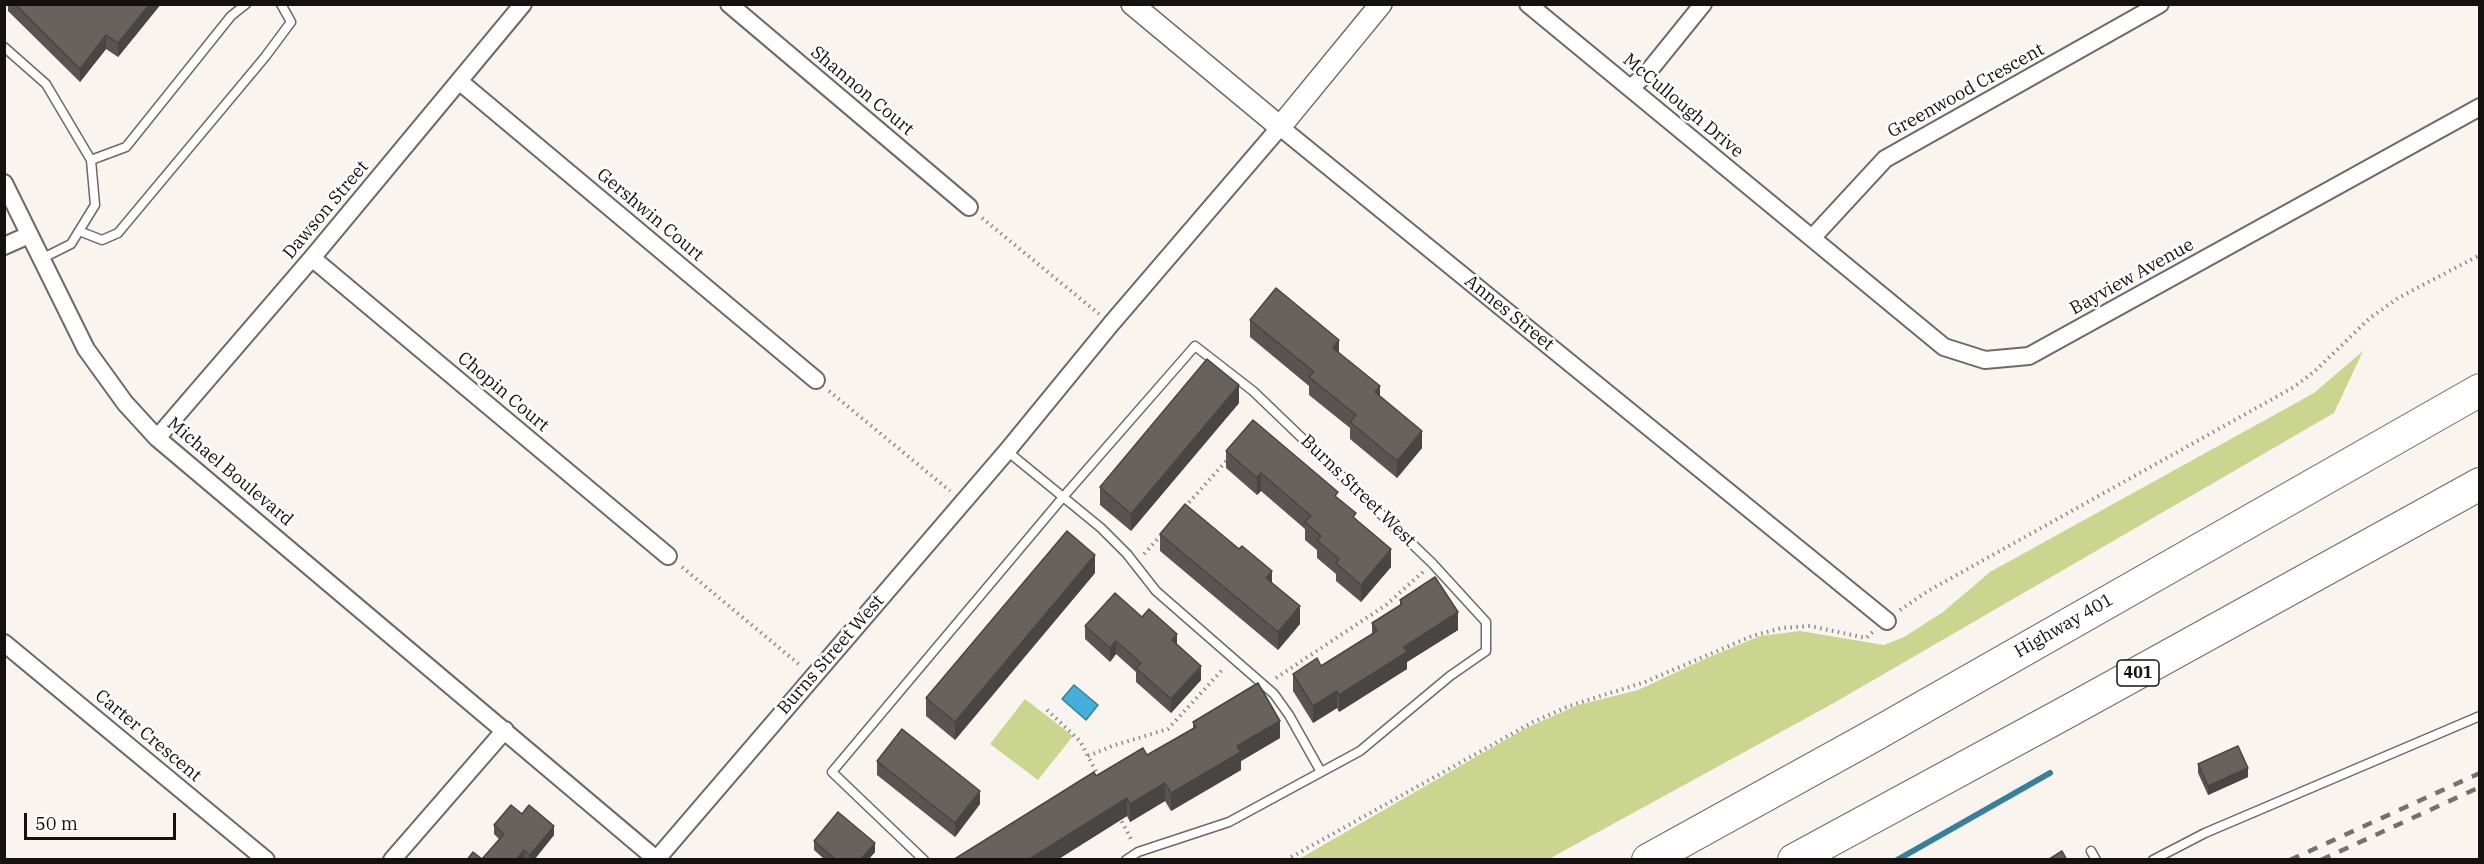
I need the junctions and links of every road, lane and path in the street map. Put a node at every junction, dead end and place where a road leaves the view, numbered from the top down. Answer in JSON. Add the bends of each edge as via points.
{"nodes":[{"id":1,"x":246,"y":4,"type":"edge"},
{"id":2,"x":281,"y":4,"type":"edge"},
{"id":3,"x":523,"y":4,"type":"edge"},
{"id":4,"x":729,"y":4,"type":"edge"},
{"id":5,"x":1132,"y":4,"type":"edge"},
{"id":6,"x":1381,"y":4,"type":"edge"},
{"id":7,"x":1528,"y":4,"type":"edge"},
{"id":8,"x":1703,"y":4,"type":"edge"},
{"id":9,"x":2160,"y":4,"type":"edge"},
{"id":10,"x":4,"y":47,"type":"edge"},
{"id":11,"x":459,"y":81,"type":"junction"},
{"id":12,"x":1630,"y":88,"type":"junction"},
{"id":13,"x":2480,"y":107,"type":"edge"},
{"id":14,"x":1280,"y":127,"type":"junction"},
{"id":15,"x":91,"y":160,"type":"junction"},
{"id":16,"x":4,"y":183,"type":"edge"},
{"id":17,"x":969,"y":207,"type":"joint"},
{"id":18,"x":79,"y":231,"type":"junction"},
{"id":19,"x":29,"y":235,"type":"junction"},
{"id":20,"x":1812,"y":238,"type":"junction"},
{"id":21,"x":4,"y":246,"type":"edge"},
{"id":22,"x":2480,"y":255,"type":"edge"},
{"id":23,"x":312,"y":258,"type":"junction"},
{"id":24,"x":41,"y":259,"type":"junction"},
{"id":25,"x":1111,"y":324,"type":"junction"},
{"id":26,"x":816,"y":380,"type":"joint"},
{"id":27,"x":2480,"y":389,"type":"edge"},
{"id":28,"x":157,"y":438,"type":"junction"},
{"id":29,"x":1006,"y":451,"type":"junction"},
{"id":30,"x":1234,"y":452,"type":"edge"},
{"id":31,"x":2480,"y":484,"type":"edge"},
{"id":32,"x":1064,"y":496,"type":"junction"},
{"id":33,"x":962,"y":501,"type":"junction"},
{"id":34,"x":1181,"y":512,"type":"edge"},
{"id":35,"x":1166,"y":530,"type":"edge"},
{"id":36,"x":668,"y":556,"type":"joint"},
{"id":37,"x":1432,"y":563,"type":"junction"},
{"id":38,"x":1135,"y":564,"type":"junction"},
{"id":39,"x":1887,"y":621,"type":"junction"},
{"id":40,"x":4,"y":643,"type":"edge"},
{"id":41,"x":1233,"y":658,"type":"junction"},
{"id":42,"x":812,"y":676,"type":"junction"},
{"id":43,"x":1265,"y":687,"type":"junction"},
{"id":44,"x":1047,"y":710,"type":"dead end"},
{"id":45,"x":2480,"y":716,"type":"edge"},
{"id":46,"x":504,"y":730,"type":"junction"},
{"id":47,"x":1088,"y":756,"type":"junction"},
{"id":48,"x":1321,"y":772,"type":"junction"},
{"id":49,"x":1103,"y":785,"type":"edge"},
{"id":50,"x":1118,"y":814,"type":"edge"},
{"id":51,"x":1138,"y":852,"type":"junction"},
{"id":52,"x":656,"y":859,"type":"edge"},
{"id":53,"x":266,"y":860,"type":"edge"},
{"id":54,"x":392,"y":860,"type":"edge"},
{"id":55,"x":924,"y":860,"type":"edge"},
{"id":56,"x":1126,"y":860,"type":"edge"},
{"id":57,"x":1286,"y":860,"type":"edge"},
{"id":58,"x":1648,"y":860,"type":"edge"},
{"id":59,"x":1794,"y":860,"type":"edge"},
{"id":60,"x":2153,"y":860,"type":"edge"}],
"edges":[{"from":1,"to":15,"type":"lane","via":[[231,16],[126,147]]},
{"from":2,"to":18,"type":"lane","via":[[291,22],[118,233],[102,240]]},
{"from":3,"to":11,"type":"street","name":"Dawson Street"},
{"from":4,"to":17,"type":"street","name":"Shannon Court"},
{"from":5,"to":14,"type":"street","name":"Annes Street"},
{"from":6,"to":14,"type":"street","name":"Burns Street West"},
{"from":7,"to":12,"type":"street","name":"McCullough Drive"},
{"from":8,"to":12,"type":"street","via":[[1648,72]]},
{"from":9,"to":20,"type":"street","name":"Greenwood Crescent","via":[[1885,159]]},
{"from":10,"to":15,"type":"lane","via":[[46,84]]},
{"from":11,"to":23,"type":"street","name":"Dawson Street"},
{"from":11,"to":26,"type":"street","name":"Gershwin Court"},
{"from":12,"to":20,"type":"street","name":"McCullough Drive"},
{"from":13,"to":20,"type":"street","name":"Bayview Avenue","via":[[2029,356],[1985,360],[1944,347]]},
{"from":14,"to":25,"type":"street","name":"Burns Street West"},
{"from":14,"to":39,"type":"street","name":"Annes Street"},
{"from":15,"to":18,"type":"lane","via":[[95,205]]},
{"from":16,"to":19,"type":"street","name":"Michael Boulevard"},
{"from":17,"to":25,"type":"path"},
{"from":18,"to":24,"type":"lane","via":[[71,244]]},
{"from":19,"to":21,"type":"street"},
{"from":19,"to":24,"type":"street","name":"Michael Boulevard"},
{"from":22,"to":39,"type":"path","via":[[2398,298],[2370,318],[2294,387],[1928,591]]},
{"from":23,"to":28,"type":"street","name":"Dawson Street"},
{"from":23,"to":36,"type":"street","name":"Chopin Court"},
{"from":24,"to":28,"type":"street","name":"Michael Boulevard","via":[[86,349],[125,403]]},
{"from":25,"to":29,"type":"street","name":"Burns Street West"},
{"from":26,"to":33,"type":"path"},
{"from":27,"to":58,"type":"highway","name":"Highway 401"},
{"from":28,"to":46,"type":"street","name":"Michael Boulevard"},
{"from":29,"to":32,"type":"lane"},
{"from":29,"to":33,"type":"street","name":"Burns Street West"},
{"from":30,"to":34,"type":"path"},
{"from":31,"to":59,"type":"highway","number":"401"},
{"from":32,"to":37,"type":"lane","name":"Burns Street West","via":[[1195,346],[1253,391]]},
{"from":32,"to":38,"type":"lane"},
{"from":32,"to":55,"type":"lane","name":"Burns Street West","via":[[832,772]]},
{"from":33,"to":42,"type":"street","name":"Burns Street West"},
{"from":35,"to":38,"type":"path"},
{"from":36,"to":42,"type":"path"},
{"from":37,"to":43,"type":"path","via":[[1386,605]]},
{"from":37,"to":48,"type":"lane","name":"Burns Street West","via":[[1486,622],[1486,651],[1360,750]]},
{"from":38,"to":41,"type":"lane","via":[[1156,591]]},
{"from":39,"to":57,"type":"path","via":[[1866,638],[1810,626],[1752,636],[1645,682],[1569,706],[1533,722]]},
{"from":40,"to":53,"type":"street","name":"Carter Crescent"},
{"from":41,"to":43,"type":"lane"},
{"from":41,"to":47,"type":"path","via":[[1168,729]]},
{"from":42,"to":52,"type":"street","name":"Burns Street West"},
{"from":43,"to":48,"type":"lane","via":[[1289,715]]},
{"from":44,"to":47,"type":"path","via":[[1080,741]]},
{"from":45,"to":60,"type":"lane","via":[[2205,833]]},
{"from":46,"to":52,"type":"street","name":"Michael Boulevard"},
{"from":46,"to":54,"type":"street"},
{"from":47,"to":49,"type":"path"},
{"from":48,"to":51,"type":"lane","name":"Burns Street West","via":[[1229,822]]},
{"from":50,"to":51,"type":"path"},
{"from":51,"to":56,"type":"lane","name":"Burns Street West"}]}
